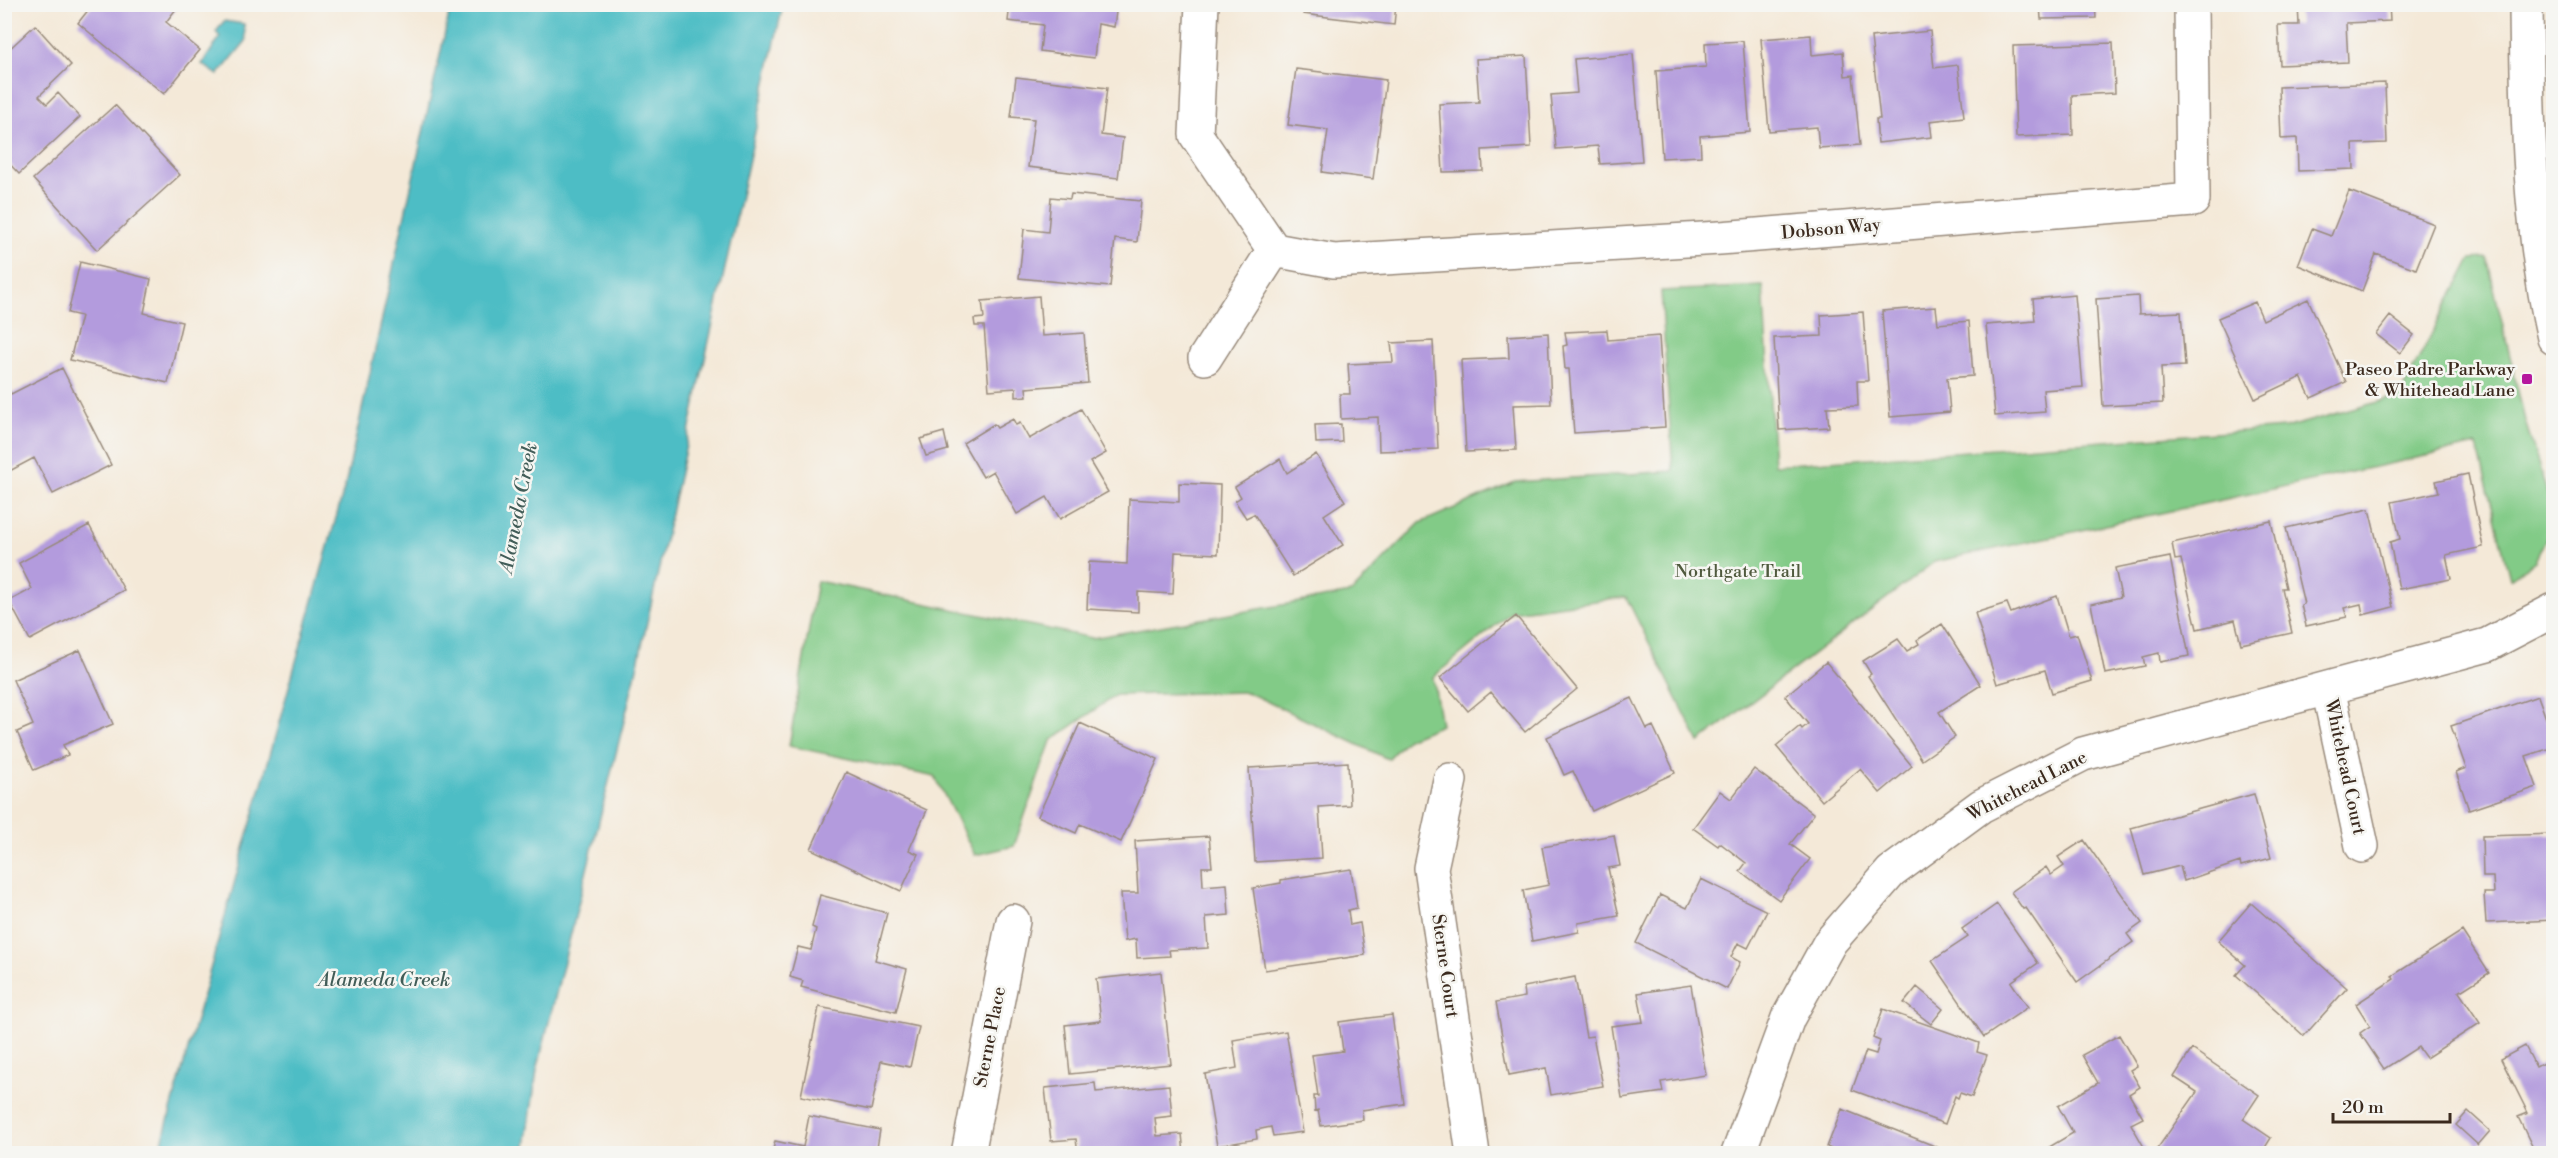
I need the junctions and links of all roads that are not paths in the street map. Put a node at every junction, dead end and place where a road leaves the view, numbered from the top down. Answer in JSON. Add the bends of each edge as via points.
{"nodes":[{"id":1,"x":1202,"y":4,"type":"edge"},
{"id":2,"x":2191,"y":4,"type":"edge"},
{"id":3,"x":2526,"y":4,"type":"edge"},
{"id":4,"x":1274,"y":250,"type":"junction"},
{"id":5,"x":2553,"y":338,"type":"edge"},
{"id":6,"x":1205,"y":358,"type":"dead end"},
{"id":7,"x":2553,"y":610,"type":"edge"},
{"id":8,"x":2328,"y":688,"type":"junction"},
{"id":9,"x":1450,"y":780,"type":"dead end"},
{"id":10,"x":2362,"y":846,"type":"dead end"},
{"id":11,"x":1013,"y":921,"type":"dead end"},
{"id":12,"x":968,"y":1154,"type":"edge"},
{"id":13,"x":1473,"y":1154,"type":"edge"},
{"id":14,"x":1738,"y":1154,"type":"edge"}],
"edges":[{"from":1,"to":4,"type":"street","via":[[1196,135]]},
{"from":2,"to":4,"type":"street","name":"Dobson Way","via":[[2193,200],[1720,238],[1346,261]]},
{"from":3,"to":5,"type":"street","via":[[2528,146],[2542,288]]},
{"from":4,"to":6,"type":"street"},
{"from":7,"to":8,"type":"street","name":"Whitehead Lane","via":[[2487,645]]},
{"from":8,"to":10,"type":"street","name":"Whitehead Court"},
{"from":8,"to":14,"type":"street","name":"Whitehead Lane","via":[[2083,754],[1981,806],[1891,872],[1830,942],[1788,1018]]},
{"from":9,"to":13,"type":"street","name":"Sterne Court","via":[[1431,868]]},
{"from":11,"to":12,"type":"street","name":"Sterne Place"}]}
